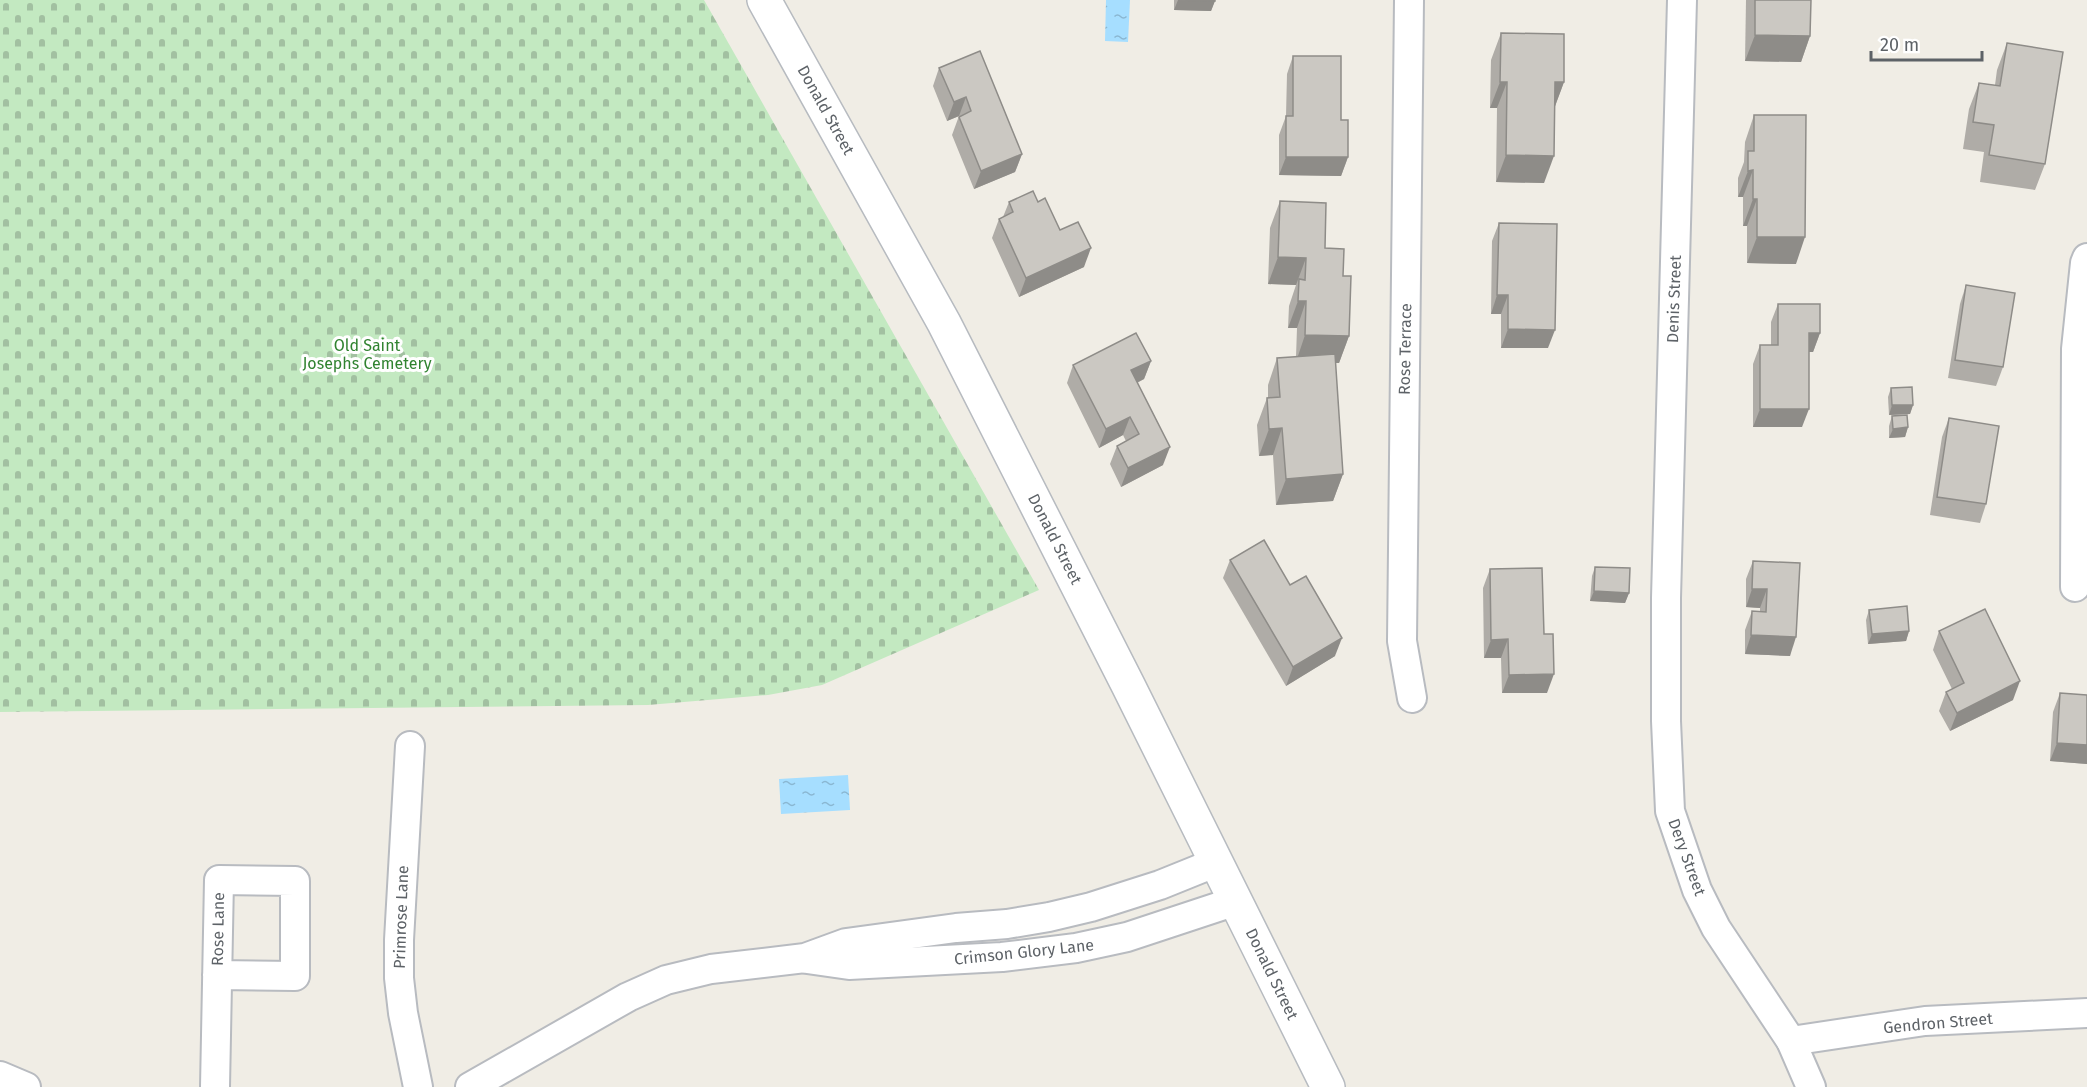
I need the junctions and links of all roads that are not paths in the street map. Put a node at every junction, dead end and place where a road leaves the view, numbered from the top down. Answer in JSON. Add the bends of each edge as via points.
{"nodes":[{"id":1,"x":764,"y":0,"type":"edge"},
{"id":2,"x":1408,"y":0,"type":"edge"},
{"id":3,"x":1682,"y":0,"type":"edge"},
{"id":4,"x":2087,"y":258,"type":"edge"},
{"id":5,"x":2075,"y":587,"type":"dead end"},
{"id":6,"x":1666,"y":598,"type":"joint"},
{"id":7,"x":1412,"y":698,"type":"dead end"},
{"id":8,"x":410,"y":746,"type":"dead end"},
{"id":9,"x":1217,"y":862,"type":"junction"},
{"id":10,"x":1236,"y":901,"type":"junction"},
{"id":11,"x":805,"y":958,"type":"junction"},
{"id":12,"x":217,"y":975,"type":"dead end"},
{"id":13,"x":2087,"y":1013,"type":"edge"},
{"id":14,"x":1791,"y":1041,"type":"junction"},
{"id":15,"x":0,"y":1076,"type":"edge"},
{"id":16,"x":26,"y":1087,"type":"edge"},
{"id":17,"x":215,"y":1087,"type":"edge"},
{"id":18,"x":418,"y":1087,"type":"edge"},
{"id":19,"x":470,"y":1087,"type":"edge"},
{"id":20,"x":1328,"y":1087,"type":"edge"},
{"id":21,"x":1811,"y":1087,"type":"edge"}],
"edges":[{"from":1,"to":9,"type":"street","name":"Donald Street","via":[[944,323]]},
{"from":2,"to":7,"type":"street","name":"Rose Terrace","via":[[1402,641]]},
{"from":3,"to":6,"type":"street","name":"Denis Street"},
{"from":4,"to":5,"type":"street","via":[[2076,349]]},
{"from":6,"to":14,"type":"street","name":"Dery Street","via":[[1665,721],[1670,810],[1697,890],[1716,928]]},
{"from":8,"to":18,"type":"street","name":"Primrose Lane","via":[[399,978]]},
{"from":9,"to":10,"type":"street","name":"Donald Street"},
{"from":9,"to":11,"type":"street","name":"Crimson Glory Lane","via":[[1091,907],[1007,924],[846,943]]},
{"from":10,"to":11,"type":"street","name":"Crimson Glory Lane","via":[[1127,937],[1076,948],[1002,957],[849,965]]},
{"from":10,"to":20,"type":"street","name":"Donald Street"},
{"from":11,"to":19,"type":"street","name":"Crimson Glory Lane","via":[[711,969],[666,980]]},
{"from":12,"to":17,"type":"street","name":"Rose Lane"},
{"from":13,"to":14,"type":"street","name":"Gendron Street","via":[[1925,1021]]},
{"from":14,"to":21,"type":"street","name":"Dery Street"},
{"from":15,"to":16,"type":"street"}]}
